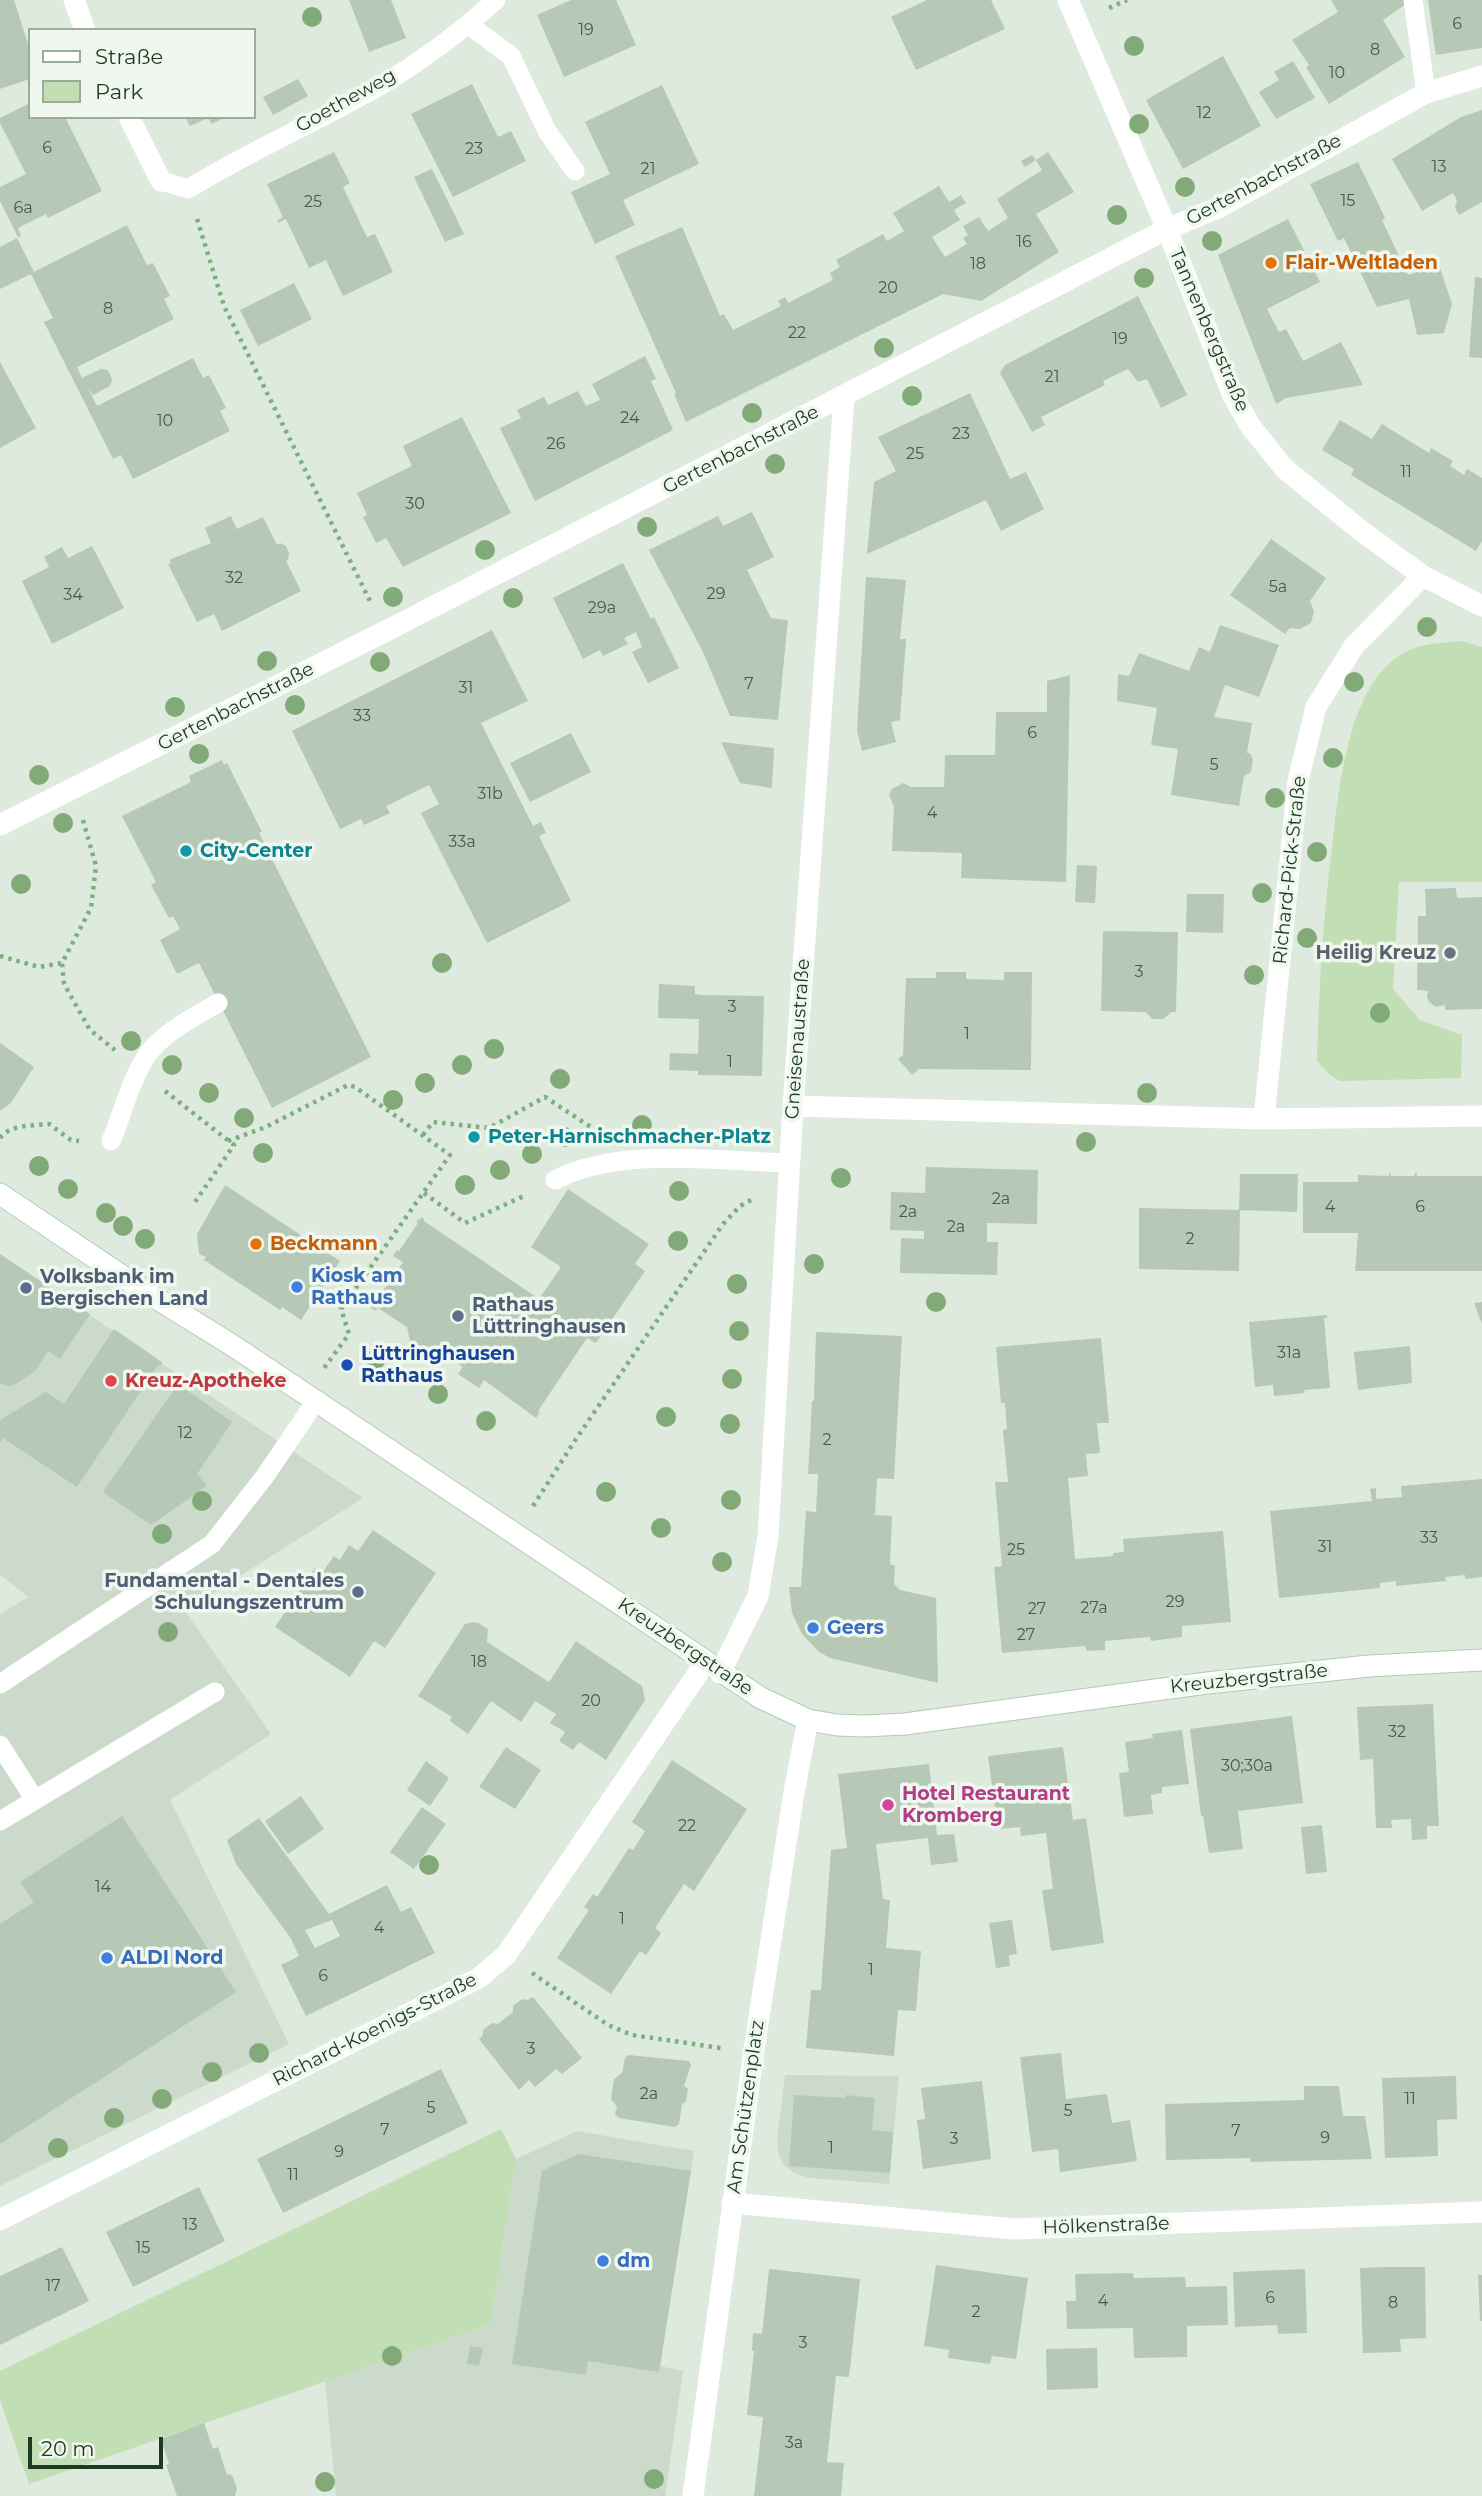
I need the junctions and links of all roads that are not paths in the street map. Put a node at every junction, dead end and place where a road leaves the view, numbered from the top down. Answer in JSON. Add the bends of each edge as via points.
{"nodes":[{"id":1,"x":74,"y":0,"type":"edge"},
{"id":2,"x":496,"y":0,"type":"edge"},
{"id":3,"x":1068,"y":0,"type":"edge"},
{"id":4,"x":1413,"y":0,"type":"edge"},
{"id":5,"x":469,"y":25,"type":"junction"},
{"id":6,"x":85,"y":28,"type":"edge"},
{"id":7,"x":1482,"y":76,"type":"edge"},
{"id":8,"x":1426,"y":93,"type":"junction"},
{"id":9,"x":130,"y":119,"type":"edge"},
{"id":10,"x":575,"y":171,"type":"dead end"},
{"id":11,"x":161,"y":181,"type":"joint"},
{"id":12,"x":1167,"y":229,"type":"junction"},
{"id":13,"x":844,"y":397,"type":"junction"},
{"id":14,"x":1423,"y":576,"type":"junction"},
{"id":15,"x":1482,"y":606,"type":"edge"},
{"id":16,"x":0,"y":825,"type":"edge"},
{"id":17,"x":218,"y":1003,"type":"dead end"},
{"id":18,"x":793,"y":1106,"type":"junction"},
{"id":19,"x":1482,"y":1116,"type":"edge"},
{"id":20,"x":1264,"y":1119,"type":"junction"},
{"id":21,"x":111,"y":1141,"type":"dead end"},
{"id":22,"x":790,"y":1163,"type":"junction"},
{"id":23,"x":555,"y":1180,"type":"road end"},
{"id":24,"x":0,"y":1194,"type":"edge"},
{"id":25,"x":310,"y":1398,"type":"junction"},
{"id":26,"x":1482,"y":1660,"type":"edge"},
{"id":27,"x":713,"y":1668,"type":"junction"},
{"id":28,"x":0,"y":1684,"type":"edge"},
{"id":29,"x":215,"y":1692,"type":"dead end"},
{"id":30,"x":808,"y":1720,"type":"junction"},
{"id":31,"x":0,"y":1745,"type":"edge"},
{"id":32,"x":35,"y":1800,"type":"junction"},
{"id":33,"x":0,"y":1821,"type":"edge"},
{"id":34,"x":732,"y":2203,"type":"junction"},
{"id":35,"x":1482,"y":2212,"type":"edge"},
{"id":36,"x":0,"y":2220,"type":"edge"},
{"id":37,"x":693,"y":2496,"type":"edge"}],
"edges":[{"from":1,"to":6,"type":"street"},
{"from":2,"to":5,"type":"lane","name":"Goetheweg"},
{"from":3,"to":12,"type":"street","name":"Tannenbergstraße"},
{"from":4,"to":8,"type":"lane"},
{"from":5,"to":10,"type":"lane","via":[[511,56],[547,131]]},
{"from":5,"to":11,"type":"lane","name":"Goetheweg","via":[[384,83],[188,188]]},
{"from":7,"to":8,"type":"street","name":"Gertenbachstraße"},
{"from":8,"to":12,"type":"street","name":"Gertenbachstraße","via":[[1220,207]]},
{"from":9,"to":11,"type":"street"},
{"from":12,"to":13,"type":"street","name":"Gertenbachstraße"},
{"from":12,"to":14,"type":"street","name":"Tannenbergstraße","via":[[1233,396],[1251,427],[1285,469]]},
{"from":13,"to":16,"type":"street","name":"Gertenbachstraße"},
{"from":13,"to":18,"type":"street","name":"Gneisenaustraße"},
{"from":14,"to":15,"type":"street","name":"Tannenbergstraße"},
{"from":14,"to":20,"type":"street","name":"Richard-Pick-Straße","via":[[1354,646],[1316,707],[1298,781]]},
{"from":17,"to":21,"type":"lane","via":[[148,1054]]},
{"from":18,"to":20,"type":"street"},
{"from":18,"to":22,"type":"street","name":"Gneisenaustraße"},
{"from":19,"to":20,"type":"street"},
{"from":22,"to":23,"type":"lane","via":[[635,1157],[572,1171]]},
{"from":22,"to":27,"type":"street","name":"Gneisenaustraße","via":[[768,1536],[758,1596]]},
{"from":24,"to":25,"type":"street","name":"Kreuzbergstraße"},
{"from":25,"to":27,"type":"street","name":"Kreuzbergstraße"},
{"from":25,"to":28,"type":"lane","via":[[265,1476],[212,1544]]},
{"from":26,"to":30,"type":"street","name":"Kreuzbergstraße","via":[[1207,1683],[905,1724],[837,1725]]},
{"from":27,"to":30,"type":"street","name":"Kreuzbergstraße"},
{"from":27,"to":36,"type":"street","name":"Richard-Koenigs-Straße","via":[[506,1955],[479,1978]]},
{"from":29,"to":32,"type":"lane"},
{"from":30,"to":34,"type":"street","name":"Am Schützenplatz"},
{"from":31,"to":32,"type":"lane"},
{"from":32,"to":33,"type":"lane"},
{"from":34,"to":35,"type":"street","name":"Hölkenstraße","via":[[1014,2229]]},
{"from":34,"to":37,"type":"street","name":"Am Schützenplatz"}]}
